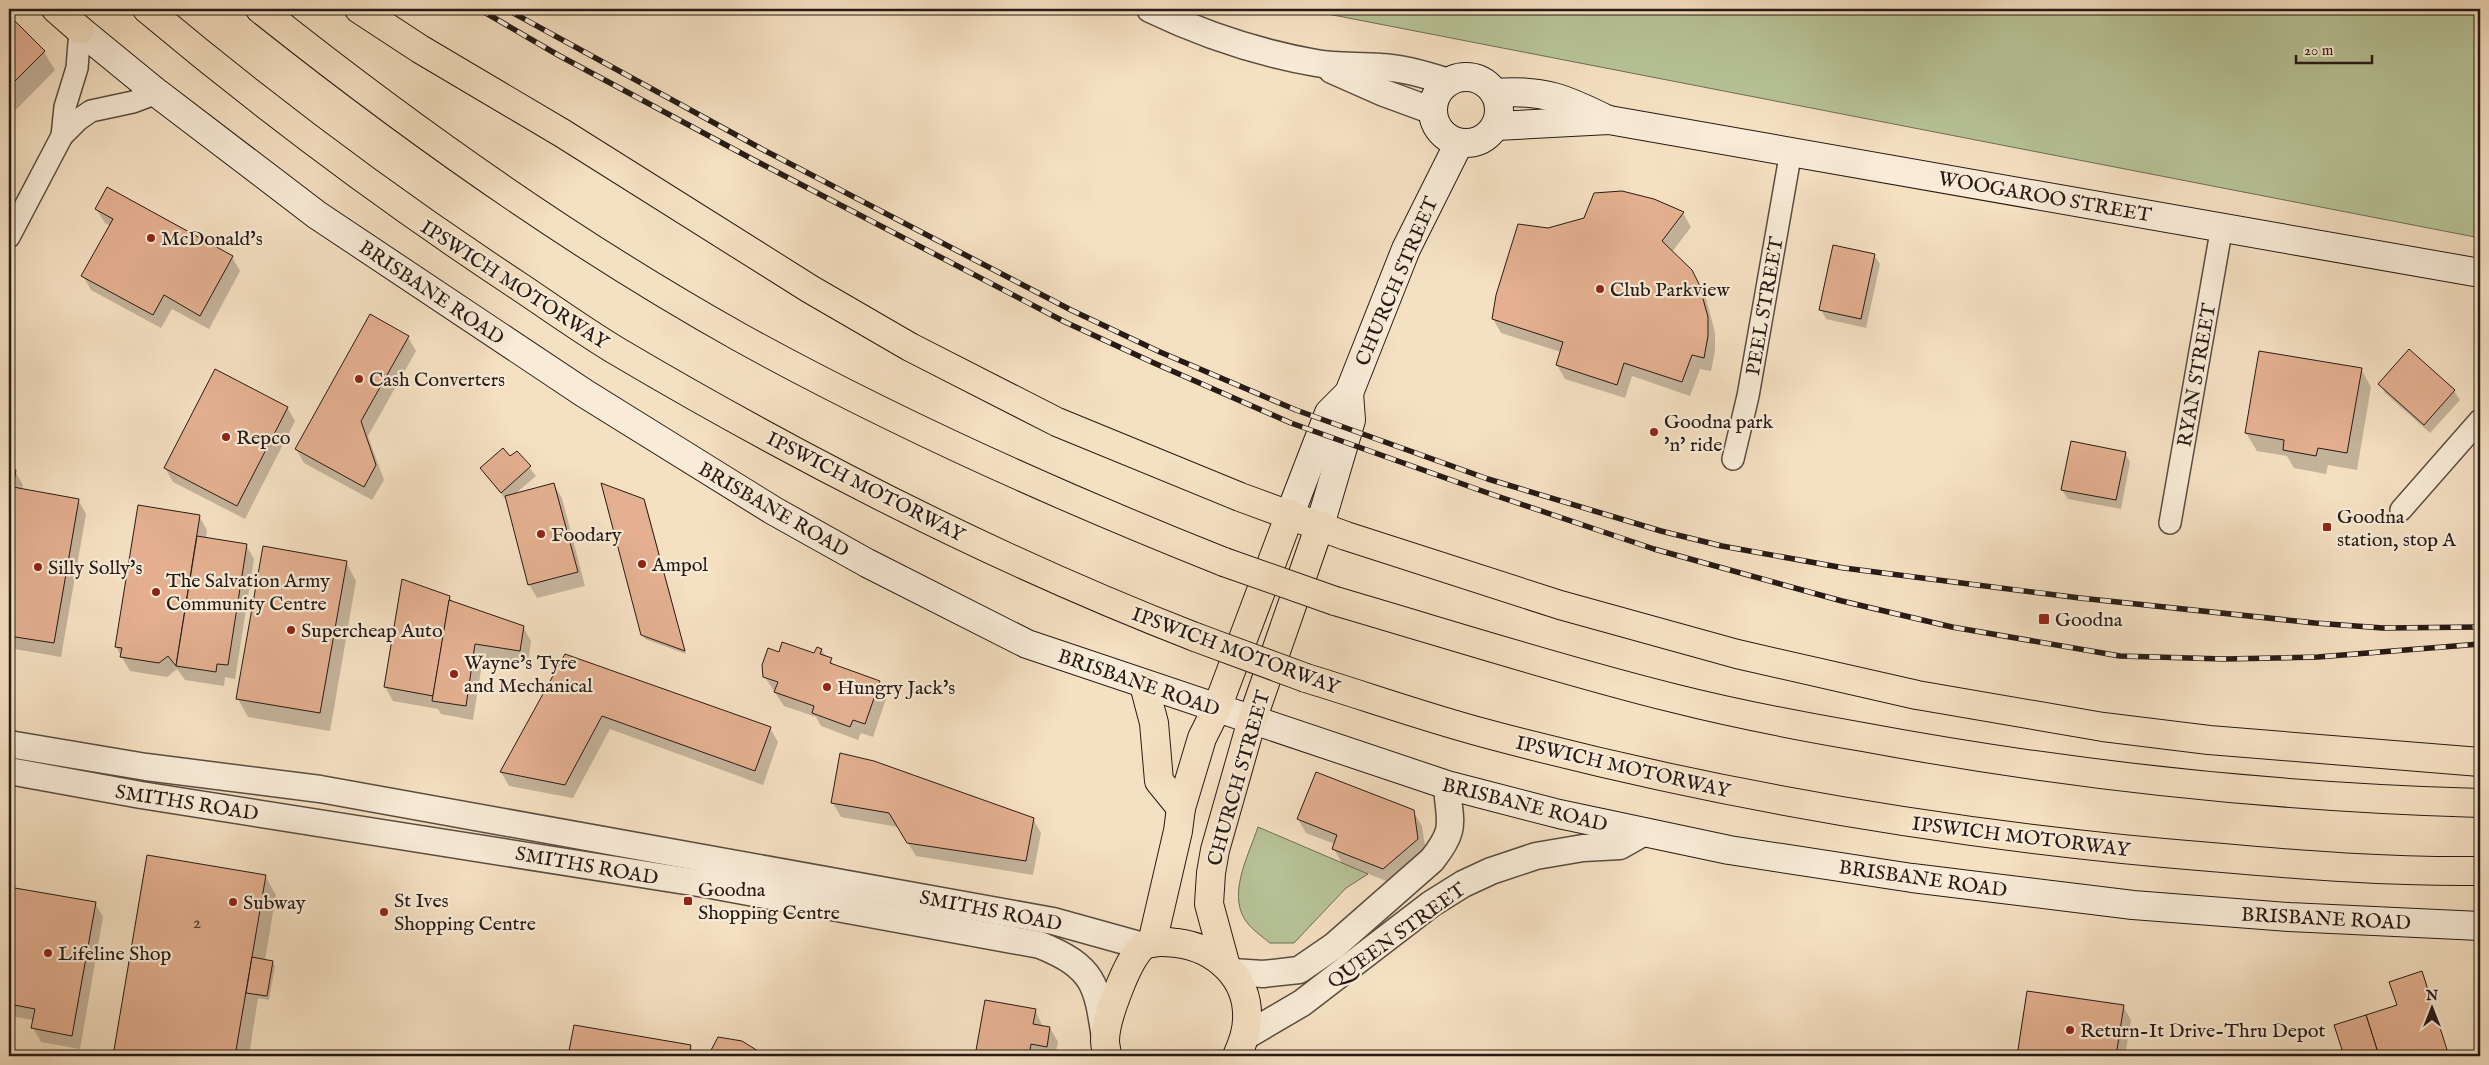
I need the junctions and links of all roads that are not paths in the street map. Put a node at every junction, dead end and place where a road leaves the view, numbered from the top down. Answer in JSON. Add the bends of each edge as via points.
{"nodes":[{"id":1,"x":56,"y":9,"type":"edge"},
{"id":2,"x":147,"y":9,"type":"edge"},
{"id":3,"x":260,"y":9,"type":"edge"},
{"id":4,"x":359,"y":9,"type":"edge"},
{"id":5,"x":1150,"y":9,"type":"edge"},
{"id":6,"x":80,"y":30,"type":"junction"},
{"id":7,"x":1317,"y":63,"type":"junction"},
{"id":8,"x":1448,"y":82,"type":"junction"},
{"id":9,"x":157,"y":93,"type":"junction"},
{"id":10,"x":1495,"y":93,"type":"junction"},
{"id":11,"x":1433,"y":111,"type":"junction"},
{"id":12,"x":1609,"y":120,"type":"junction"},
{"id":13,"x":1496,"y":126,"type":"junction"},
{"id":14,"x":62,"y":136,"type":"junction"},
{"id":15,"x":1459,"y":143,"type":"junction"},
{"id":16,"x":1791,"y":151,"type":"junction"},
{"id":17,"x":2222,"y":226,"type":"junction"},
{"id":18,"x":9,"y":237,"type":"edge"},
{"id":19,"x":2480,"y":273,"type":"edge"},
{"id":20,"x":1349,"y":394,"type":"junction"},
{"id":21,"x":2480,"y":420,"type":"edge"},
{"id":22,"x":1734,"y":459,"type":"dead end"},
{"id":23,"x":2401,"y":510,"type":"dead end"},
{"id":24,"x":1290,"y":514,"type":"junction"},
{"id":25,"x":2170,"y":523,"type":"dead end"},
{"id":26,"x":1320,"y":525,"type":"junction"},
{"id":27,"x":1144,"y":685,"type":"junction"},
{"id":28,"x":1217,"y":708,"type":"junction"},
{"id":29,"x":1252,"y":720,"type":"junction"},
{"id":30,"x":9,"y":744,"type":"edge"},
{"id":31,"x":2480,"y":762,"type":"edge"},
{"id":32,"x":9,"y":771,"type":"edge"},
{"id":33,"x":1447,"y":785,"type":"junction"},
{"id":34,"x":2480,"y":803,"type":"edge"},
{"id":35,"x":1181,"y":808,"type":"junction"},
{"id":36,"x":1644,"y":833,"type":"junction"},
{"id":37,"x":2480,"y":872,"type":"edge"},
{"id":38,"x":2480,"y":926,"type":"edge"},
{"id":39,"x":1148,"y":944,"type":"junction"},
{"id":40,"x":1228,"y":968,"type":"junction"},
{"id":41,"x":1241,"y":1047,"type":"edge"},
{"id":42,"x":1106,"y":1048,"type":"edge"}],
"edges":[{"from":1,"to":6,"type":"main road"},
{"from":2,"to":37,"type":"main road","name":"IPSWICH MOTORWAY","bridge":true,"via":[[230,78],[420,221],[614,349],[878,496],[1041,572],[1195,637],[1306,678],[1498,737],[1726,791],[2051,842],[2256,861]]},
{"from":3,"to":34,"type":"main road","bridge":true,"via":[[368,94],[516,199],[739,336],[976,458],[1224,562],[1335,601],[1675,699],[1786,723],[2087,774],[2346,798]]},
{"from":4,"to":24,"type":"main road","via":[[810,289],[910,347],[1066,426],[1214,487]]},
{"from":5,"to":7,"type":"street","via":[[1233,43]]},
{"from":6,"to":9,"type":"main road","name":"BRISBANE ROAD"},
{"from":6,"to":14,"type":"street","via":[[77,68],[64,107]]},
{"from":7,"to":8,"type":"street","via":[[1384,67]]},
{"from":7,"to":11,"type":"street"},
{"from":8,"to":10,"type":"main road","via":[[1468,77],[1488,85]]},
{"from":8,"to":11,"type":"main road","via":[[1434,100]]},
{"from":9,"to":14,"type":"street","via":[[91,111]]},
{"from":9,"to":27,"type":"main road","name":"BRISBANE ROAD","via":[[265,177],[387,262],[584,393],[774,510],[1027,644]]},
{"from":10,"to":12,"type":"main road","name":"WOOGAROO STREET","via":[[1522,91],[1566,99]]},
{"from":10,"to":13,"type":"main road","via":[[1499,104]]},
{"from":11,"to":15,"type":"main road","via":[[1440,131]]},
{"from":12,"to":13,"type":"main road","name":"WOOGAROO STREET"},
{"from":12,"to":16,"type":"main road","name":"WOOGAROO STREET"},
{"from":13,"to":15,"type":"main road","via":[[1480,140]]},
{"from":14,"to":18,"type":"street"},
{"from":15,"to":20,"type":"main road","name":"CHURCH STREET","via":[[1406,249]]},
{"from":16,"to":17,"type":"main road","name":"WOOGAROO STREET"},
{"from":16,"to":22,"type":"street","name":"PEEL STREET"},
{"from":17,"to":19,"type":"main road","name":"WOOGAROO STREET"},
{"from":17,"to":25,"type":"street","name":"RYAN STREET"},
{"from":20,"to":24,"type":"main road","name":"CHURCH STREET","via":[[1330,413]]},
{"from":20,"to":26,"type":"main road","name":"CHURCH STREET","via":[[1351,420]]},
{"from":21,"to":23,"type":"street"},
{"from":24,"to":26,"type":"main road"},
{"from":24,"to":28,"type":"main road","name":"CHURCH STREET"},
{"from":26,"to":29,"type":"main road","name":"CHURCH STREET"},
{"from":26,"to":31,"type":"main road","via":[[1402,555],[1560,605],[1737,654],[1917,695],[2209,740]]},
{"from":27,"to":28,"type":"main road","name":"BRISBANE ROAD"},
{"from":27,"to":35,"type":"main road","via":[[1154,723],[1159,782]]},
{"from":28,"to":29,"type":"main road","name":"BRISBANE ROAD"},
{"from":28,"to":35,"type":"main road","name":"CHURCH STREET","via":[[1202,738]]},
{"from":29,"to":33,"type":"main road","name":"BRISBANE ROAD"},
{"from":29,"to":40,"type":"main road","name":"CHURCH STREET","via":[[1211,873],[1209,904]]},
{"from":30,"to":39,"type":"street","name":"SMITHS ROAD","via":[[440,809],[1053,921]]},
{"from":32,"to":42,"type":"street","name":"SMITHS ROAD","via":[[711,886],[1040,945],[1072,960],[1094,984]]},
{"from":33,"to":36,"type":"main road","name":"BRISBANE ROAD"},
{"from":33,"to":40,"type":"street","name":"QUEEN STREET","via":[[1452,820],[1442,847],[1432,860],[1334,946],[1299,970],[1263,974]]},
{"from":35,"to":39,"type":"main road","name":"CHURCH STREET","via":[[1178,831]]},
{"from":36,"to":38,"type":"main road","name":"BRISBANE ROAD","via":[[1832,866],[2133,905],[2288,917]]},
{"from":36,"to":41,"type":"street","name":"QUEEN STREET","via":[[1620,846],[1536,856],[1464,884],[1432,904]]},
{"from":39,"to":40,"type":"main road","via":[[1187,944],[1206,950]]},
{"from":39,"to":42,"type":"main road","name":"CHURCH STREET","via":[[1119,988],[1111,1011]]},
{"from":40,"to":41,"type":"main road","name":"CHURCH STREET","via":[[1241,987],[1246,1006],[1247,1019]]}]}
